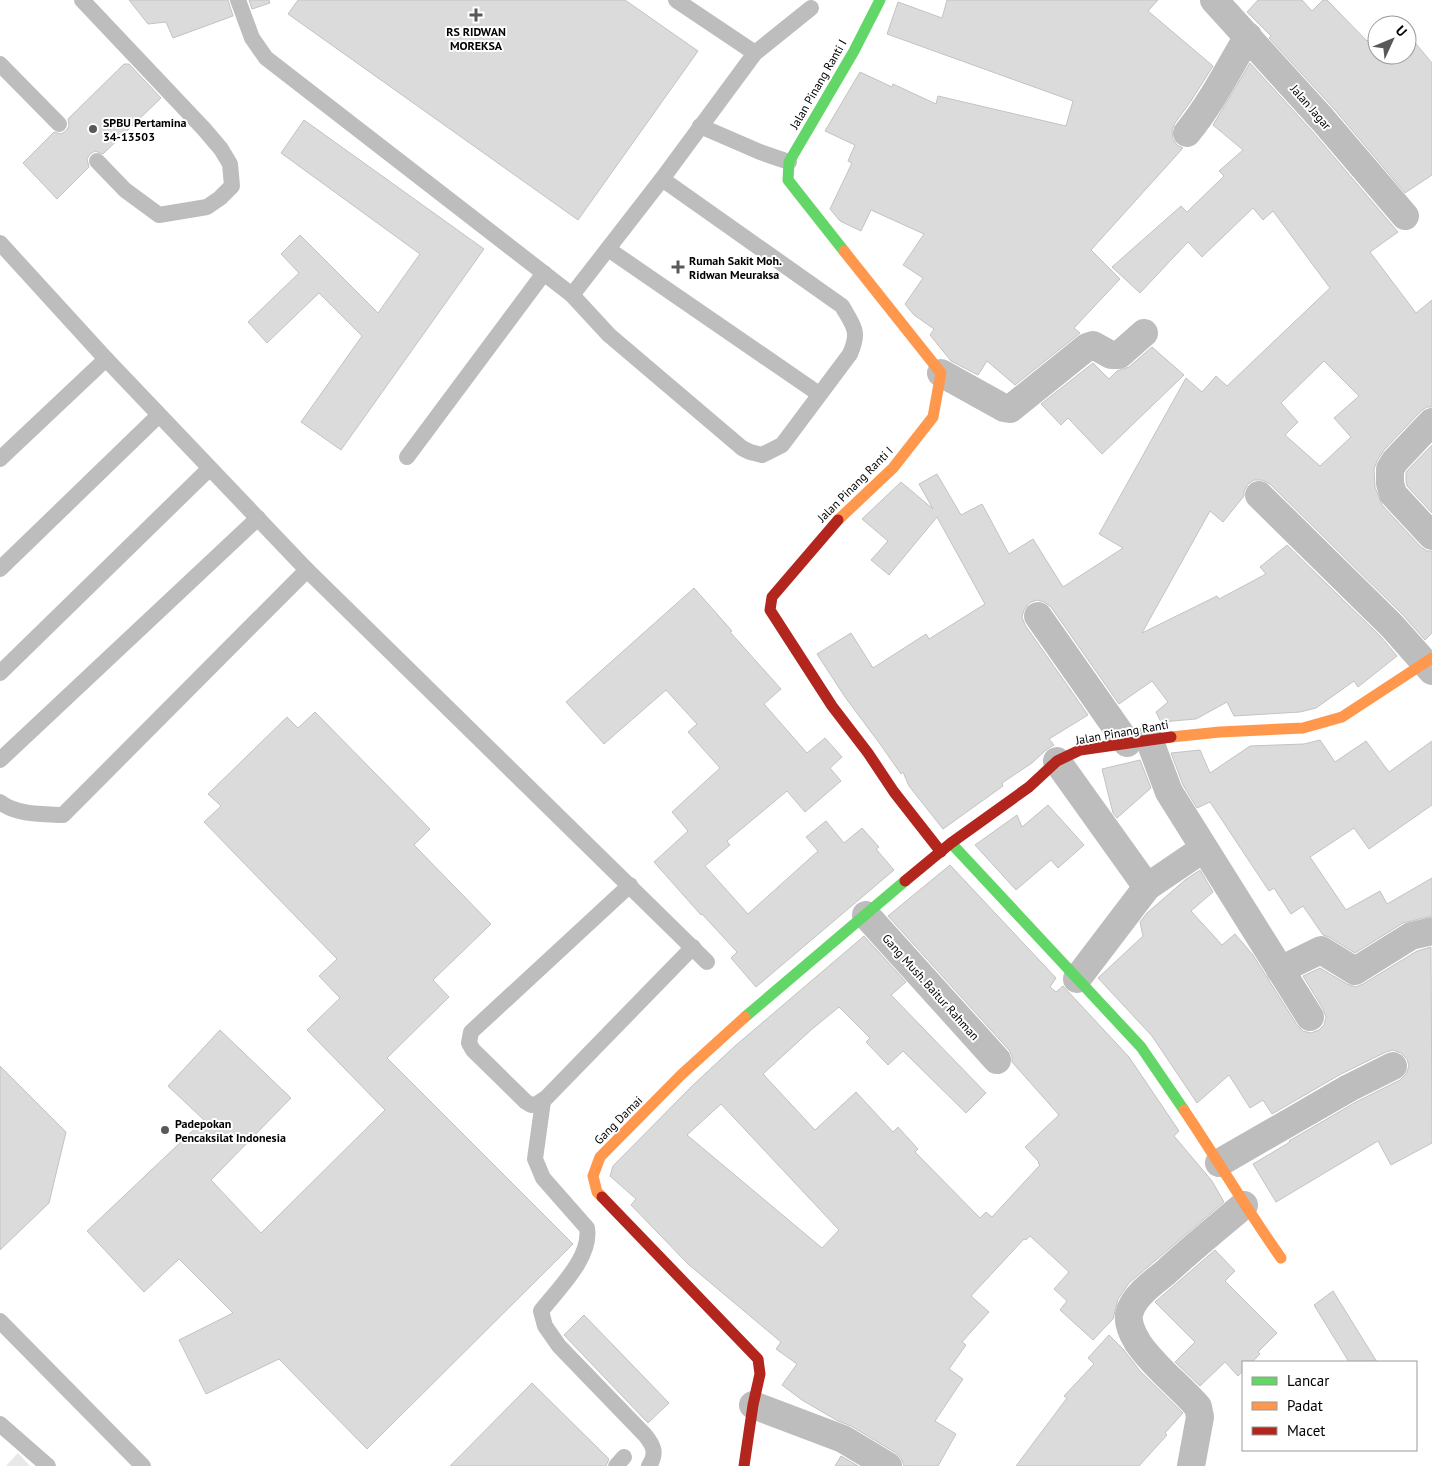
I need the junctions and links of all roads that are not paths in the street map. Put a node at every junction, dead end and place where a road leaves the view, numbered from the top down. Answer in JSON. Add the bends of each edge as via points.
{"nodes":[{"id":1,"x":82,"y":0,"type":"edge"},
{"id":2,"x":238,"y":0,"type":"edge"},
{"id":3,"x":676,"y":0,"type":"edge"},
{"id":4,"x":880,"y":0,"type":"edge"},
{"id":5,"x":1214,"y":0,"type":"edge"},
{"id":6,"x":810,"y":8,"type":"dead end"},
{"id":7,"x":1248,"y":36,"type":"junction"},
{"id":8,"x":755,"y":53,"type":"junction"},
{"id":9,"x":0,"y":64,"type":"edge"},
{"id":10,"x":59,"y":124,"type":"dead end"},
{"id":11,"x":700,"y":126,"type":"junction"},
{"id":12,"x":1187,"y":133,"type":"dead end"},
{"id":13,"x":97,"y":161,"type":"dead end"},
{"id":14,"x":789,"y":162,"type":"junction"},
{"id":15,"x":662,"y":179,"type":"junction"},
{"id":16,"x":1405,"y":216,"type":"dead end"},
{"id":17,"x":0,"y":243,"type":"edge"},
{"id":18,"x":608,"y":249,"type":"junction"},
{"id":19,"x":544,"y":273,"type":"junction"},
{"id":20,"x":572,"y":295,"type":"junction"},
{"id":21,"x":1144,"y":332,"type":"dead end"},
{"id":22,"x":106,"y":359,"type":"junction"},
{"id":23,"x":941,"y":373,"type":"junction"},
{"id":24,"x":820,"y":394,"type":"junction"},
{"id":25,"x":159,"y":415,"type":"junction"},
{"id":26,"x":1432,"y":422,"type":"edge"},
{"id":27,"x":407,"y":457,"type":"dead end"},
{"id":28,"x":0,"y":459,"type":"edge"},
{"id":29,"x":209,"y":469,"type":"junction"},
{"id":30,"x":1259,"y":495,"type":"dead end"},
{"id":31,"x":258,"y":518,"type":"junction"},
{"id":32,"x":1432,"y":536,"type":"edge"},
{"id":33,"x":0,"y":569,"type":"edge"},
{"id":34,"x":307,"y":570,"type":"junction"},
{"id":35,"x":1038,"y":616,"type":"dead end"},
{"id":36,"x":1430,"y":664,"type":"edge"},
{"id":37,"x":0,"y":673,"type":"edge"},
{"id":38,"x":1138,"y":741,"type":"junction"},
{"id":39,"x":0,"y":760,"type":"edge"},
{"id":40,"x":1057,"y":761,"type":"junction"},
{"id":41,"x":0,"y":802,"type":"edge"},
{"id":42,"x":951,"y":843,"type":"junction"},
{"id":43,"x":1203,"y":849,"type":"junction"},
{"id":44,"x":942,"y":852,"type":"junction"},
{"id":45,"x":630,"y":885,"type":"junction"},
{"id":46,"x":1148,"y":887,"type":"junction"},
{"id":47,"x":866,"y":915,"type":"junction"},
{"id":48,"x":1432,"y":931,"type":"edge"},
{"id":49,"x":693,"y":947,"type":"junction"},
{"id":50,"x":707,"y":962,"type":"dead end"},
{"id":51,"x":1280,"y":970,"type":"junction"},
{"id":52,"x":1077,"y":979,"type":"junction"},
{"id":53,"x":787,"y":982,"type":"joint"},
{"id":54,"x":1310,"y":1017,"type":"dead end"},
{"id":55,"x":997,"y":1060,"type":"dead end"},
{"id":56,"x":1393,"y":1066,"type":"dead end"},
{"id":57,"x":542,"y":1101,"type":"junction"},
{"id":58,"x":1219,"y":1163,"type":"junction"},
{"id":59,"x":1244,"y":1205,"type":"junction"},
{"id":60,"x":1281,"y":1258,"type":"dead end"},
{"id":61,"x":0,"y":1321,"type":"edge"},
{"id":62,"x":753,"y":1405,"type":"junction"},
{"id":63,"x":0,"y":1424,"type":"edge"},
{"id":64,"x":48,"y":1466,"type":"edge"},
{"id":65,"x":143,"y":1466,"type":"edge"},
{"id":66,"x":649,"y":1466,"type":"edge"},
{"id":67,"x":744,"y":1466,"type":"edge"},
{"id":68,"x":888,"y":1466,"type":"edge"},
{"id":69,"x":1191,"y":1466,"type":"edge"}],
"edges":[{"from":1,"to":13,"type":"lane","via":[[221,149],[230,164],[232,186],[207,207],[159,215],[125,190]]},
{"from":2,"to":19,"type":"lane","via":[[252,38],[266,58]]},
{"from":3,"to":8,"type":"lane"},
{"from":4,"to":14,"type":"street","name":"Jalan Pinang Ranti I"},
{"from":5,"to":7,"type":"street","name":"Jalan Jagar"},
{"from":6,"to":8,"type":"lane"},
{"from":7,"to":12,"type":"street","via":[[1202,115]]},
{"from":7,"to":16,"type":"street","name":"Jalan Jagar"},
{"from":8,"to":11,"type":"lane"},
{"from":9,"to":10,"type":"lane"},
{"from":11,"to":14,"type":"lane"},
{"from":11,"to":15,"type":"lane"},
{"from":14,"to":23,"type":"street","via":[[788,180]]},
{"from":15,"to":18,"type":"lane"},
{"from":15,"to":24,"type":"lane","via":[[842,306],[853,325],[856,339],[850,354]]},
{"from":17,"to":22,"type":"lane"},
{"from":18,"to":20,"type":"lane"},
{"from":18,"to":24,"type":"lane"},
{"from":19,"to":20,"type":"lane"},
{"from":19,"to":27,"type":"lane"},
{"from":20,"to":24,"type":"lane","via":[[609,335],[750,452],[762,455],[782,445]]},
{"from":21,"to":23,"type":"street","via":[[1119,355],[1111,355],[1093,345],[1087,347],[1010,409]]},
{"from":22,"to":25,"type":"lane"},
{"from":22,"to":28,"type":"lane"},
{"from":23,"to":44,"type":"street","name":"Jalan Pinang Ranti I","via":[[933,417],[893,468],[826,533],[772,598],[770,610],[832,706],[922,830]]},
{"from":25,"to":29,"type":"lane"},
{"from":25,"to":33,"type":"lane"},
{"from":26,"to":32,"type":"street","via":[[1394,461],[1390,470],[1393,494]]},
{"from":29,"to":31,"type":"lane"},
{"from":29,"to":37,"type":"lane"},
{"from":30,"to":36,"type":"street"},
{"from":31,"to":34,"type":"lane"},
{"from":31,"to":39,"type":"lane"},
{"from":34,"to":41,"type":"lane","via":[[62,816],[25,812]]},
{"from":34,"to":45,"type":"lane"},
{"from":35,"to":38,"type":"street"},
{"from":36,"to":38,"type":"street","name":"Jalan Pinang Ranti","via":[[1342,717],[1311,726]]},
{"from":38,"to":40,"type":"street","name":"Jalan Pinang Ranti","via":[[1080,750]]},
{"from":38,"to":43,"type":"street"},
{"from":40,"to":42,"type":"street","name":"Jalan Pinang Ranti","via":[[1029,787]]},
{"from":40,"to":46,"type":"street"},
{"from":42,"to":44,"type":"street","name":"Jalan Pinang Ranti"},
{"from":42,"to":52,"type":"street"},
{"from":43,"to":46,"type":"street"},
{"from":43,"to":51,"type":"street"},
{"from":44,"to":47,"type":"street","name":"Jalan Pinang Ranti"},
{"from":45,"to":49,"type":"lane"},
{"from":45,"to":57,"type":"lane","via":[[471,1032],[473,1050],[519,1096],[531,1106]]},
{"from":46,"to":52,"type":"street"},
{"from":47,"to":53,"type":"street","name":"Jalan Pinang Ranti"},
{"from":47,"to":55,"type":"street","name":"Gang Mush. Baitur Rahman"},
{"from":48,"to":51,"type":"street","via":[[1411,936],[1355,971],[1321,950]]},
{"from":49,"to":50,"type":"lane"},
{"from":49,"to":57,"type":"lane"},
{"from":51,"to":54,"type":"street"},
{"from":52,"to":58,"type":"street","via":[[1141,1047]]},
{"from":53,"to":62,"type":"street","name":"Gang Damai","via":[[681,1075],[600,1158],[593,1176],[598,1192],[758,1359],[760,1374]]},
{"from":56,"to":58,"type":"street","via":[[1334,1096]]},
{"from":57,"to":66,"type":"lane","via":[[535,1159],[538,1170],[587,1228],[588,1237],[576,1267],[541,1311],[542,1318],[559,1346],[649,1440],[654,1453]]},
{"from":58,"to":59,"type":"street"},
{"from":59,"to":60,"type":"street"},
{"from":59,"to":69,"type":"street","via":[[1150,1285],[1129,1311],[1131,1328],[1138,1342],[1152,1361],[1198,1407],[1200,1417]]},
{"from":61,"to":65,"type":"lane"},
{"from":62,"to":67,"type":"street"},
{"from":62,"to":68,"type":"street","via":[[844,1439]]},
{"from":63,"to":64,"type":"lane"}]}
